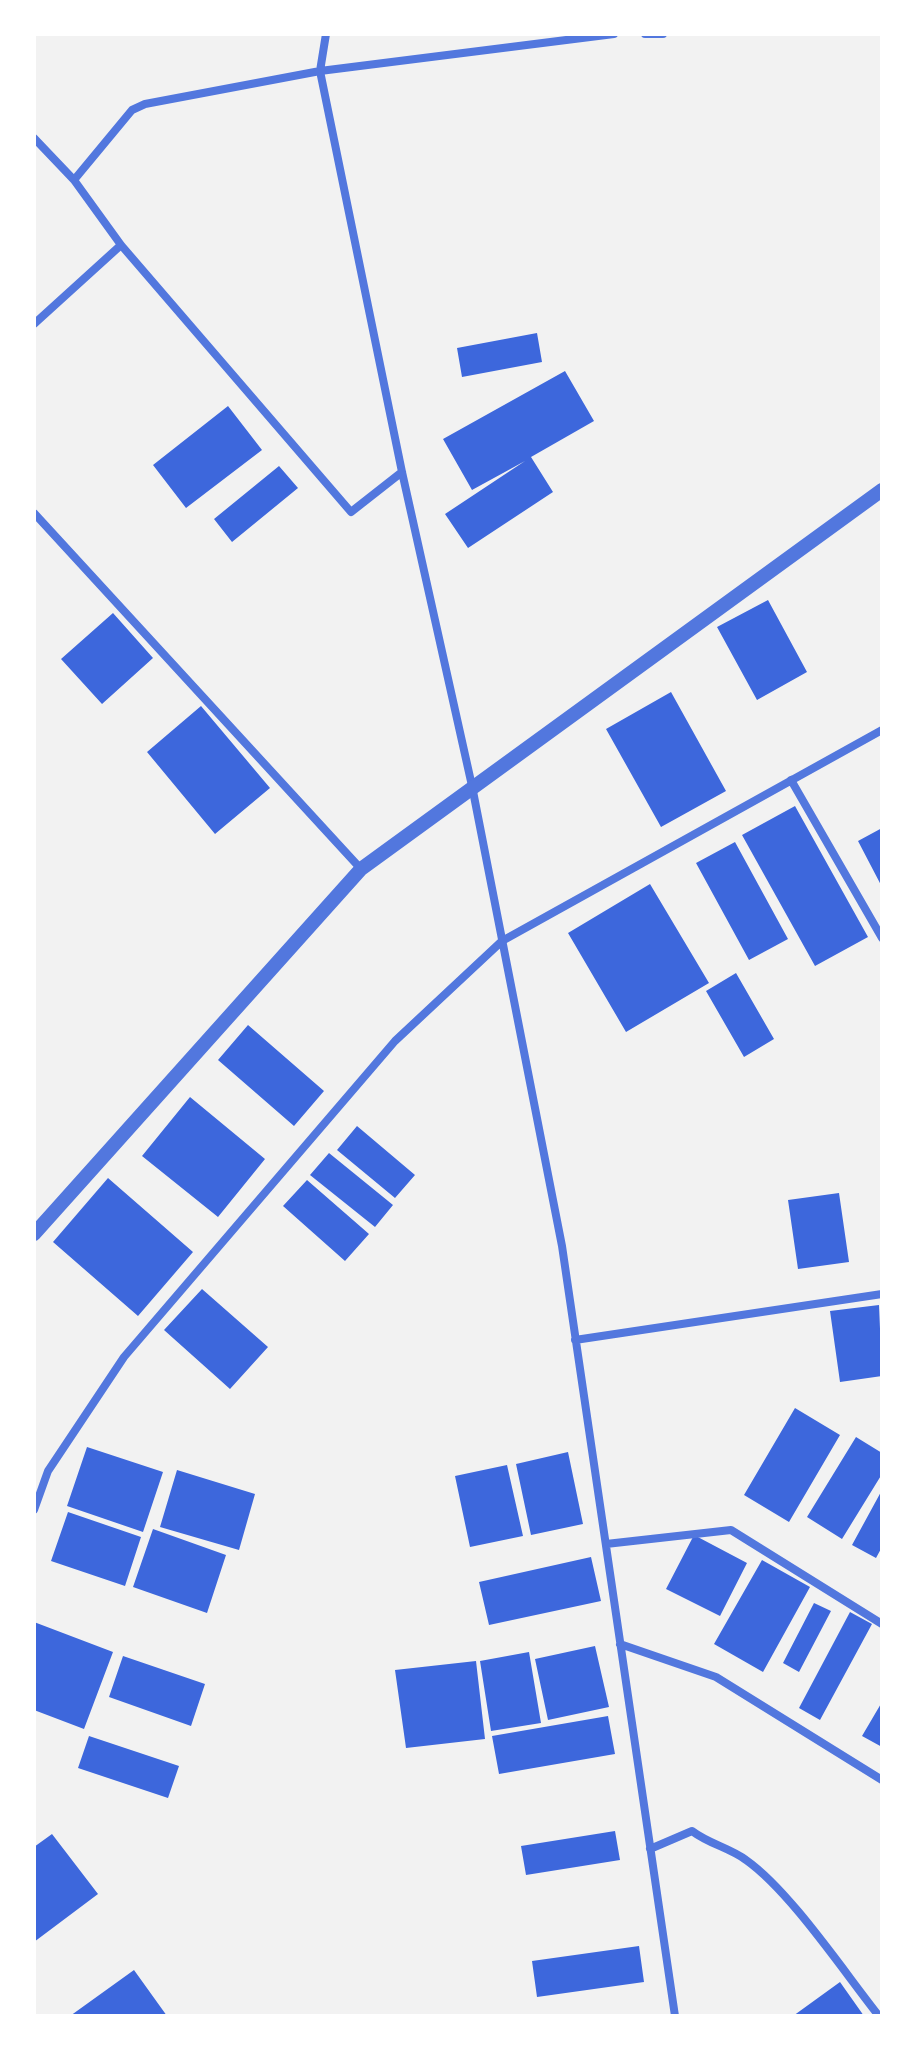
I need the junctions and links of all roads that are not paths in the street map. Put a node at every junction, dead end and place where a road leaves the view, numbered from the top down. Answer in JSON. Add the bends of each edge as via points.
{"nodes":[{"id":1,"x":326,"y":34,"type":"edge"},
{"id":2,"x":614,"y":34,"type":"edge"},
{"id":3,"x":645,"y":34,"type":"edge"},
{"id":4,"x":663,"y":34,"type":"edge"},
{"id":5,"x":320,"y":71,"type":"junction"},
{"id":6,"x":34,"y":138,"type":"edge"},
{"id":7,"x":74,"y":180,"type":"junction"},
{"id":8,"x":121,"y":245,"type":"junction"},
{"id":9,"x":34,"y":324,"type":"edge"},
{"id":10,"x":402,"y":472,"type":"junction"},
{"id":11,"x":882,"y":490,"type":"edge"},
{"id":12,"x":34,"y":513,"type":"edge"},
{"id":13,"x":882,"y":730,"type":"edge"},
{"id":14,"x":791,"y":780,"type":"junction"},
{"id":15,"x":472,"y":786,"type":"junction"},
{"id":16,"x":361,"y":869,"type":"junction"},
{"id":17,"x":882,"y":938,"type":"edge"},
{"id":18,"x":502,"y":941,"type":"junction"},
{"id":19,"x":34,"y":1234,"type":"edge"},
{"id":20,"x":882,"y":1294,"type":"edge"},
{"id":21,"x":575,"y":1340,"type":"junction"},
{"id":22,"x":34,"y":1510,"type":"edge"},
{"id":23,"x":606,"y":1544,"type":"junction"},
{"id":24,"x":882,"y":1624,"type":"edge"},
{"id":25,"x":620,"y":1644,"type":"junction"},
{"id":26,"x":882,"y":1780,"type":"edge"},
{"id":27,"x":650,"y":1849,"type":"junction"},
{"id":28,"x":675,"y":2016,"type":"edge"},
{"id":29,"x":879,"y":2016,"type":"edge"}],
"edges":[{"from":1,"to":5,"type":"street"},
{"from":2,"to":5,"type":"street"},
{"from":3,"to":4,"type":"street"},
{"from":5,"to":7,"type":"street","via":[[145,104],[132,110]]},
{"from":5,"to":10,"type":"street"},
{"from":6,"to":7,"type":"street"},
{"from":7,"to":8,"type":"street"},
{"from":8,"to":9,"type":"street"},
{"from":8,"to":10,"type":"street","via":[[351,512]]},
{"from":10,"to":15,"type":"street"},
{"from":11,"to":15,"type":"street"},
{"from":12,"to":16,"type":"street"},
{"from":13,"to":14,"type":"street"},
{"from":14,"to":17,"type":"street"},
{"from":14,"to":18,"type":"street"},
{"from":15,"to":16,"type":"street"},
{"from":15,"to":18,"type":"street"},
{"from":16,"to":19,"type":"street"},
{"from":18,"to":21,"type":"street","via":[[562,1246]]},
{"from":18,"to":22,"type":"street","via":[[395,1041],[124,1357],[48,1471]]},
{"from":20,"to":21,"type":"street"},
{"from":21,"to":23,"type":"street"},
{"from":23,"to":24,"type":"street","via":[[731,1530]]},
{"from":23,"to":25,"type":"street"},
{"from":25,"to":26,"type":"street","via":[[716,1677]]},
{"from":25,"to":27,"type":"street"},
{"from":27,"to":28,"type":"street"},
{"from":27,"to":29,"type":"street","via":[[692,1831],[708,1844],[745,1859],[776,1888]]}]}
